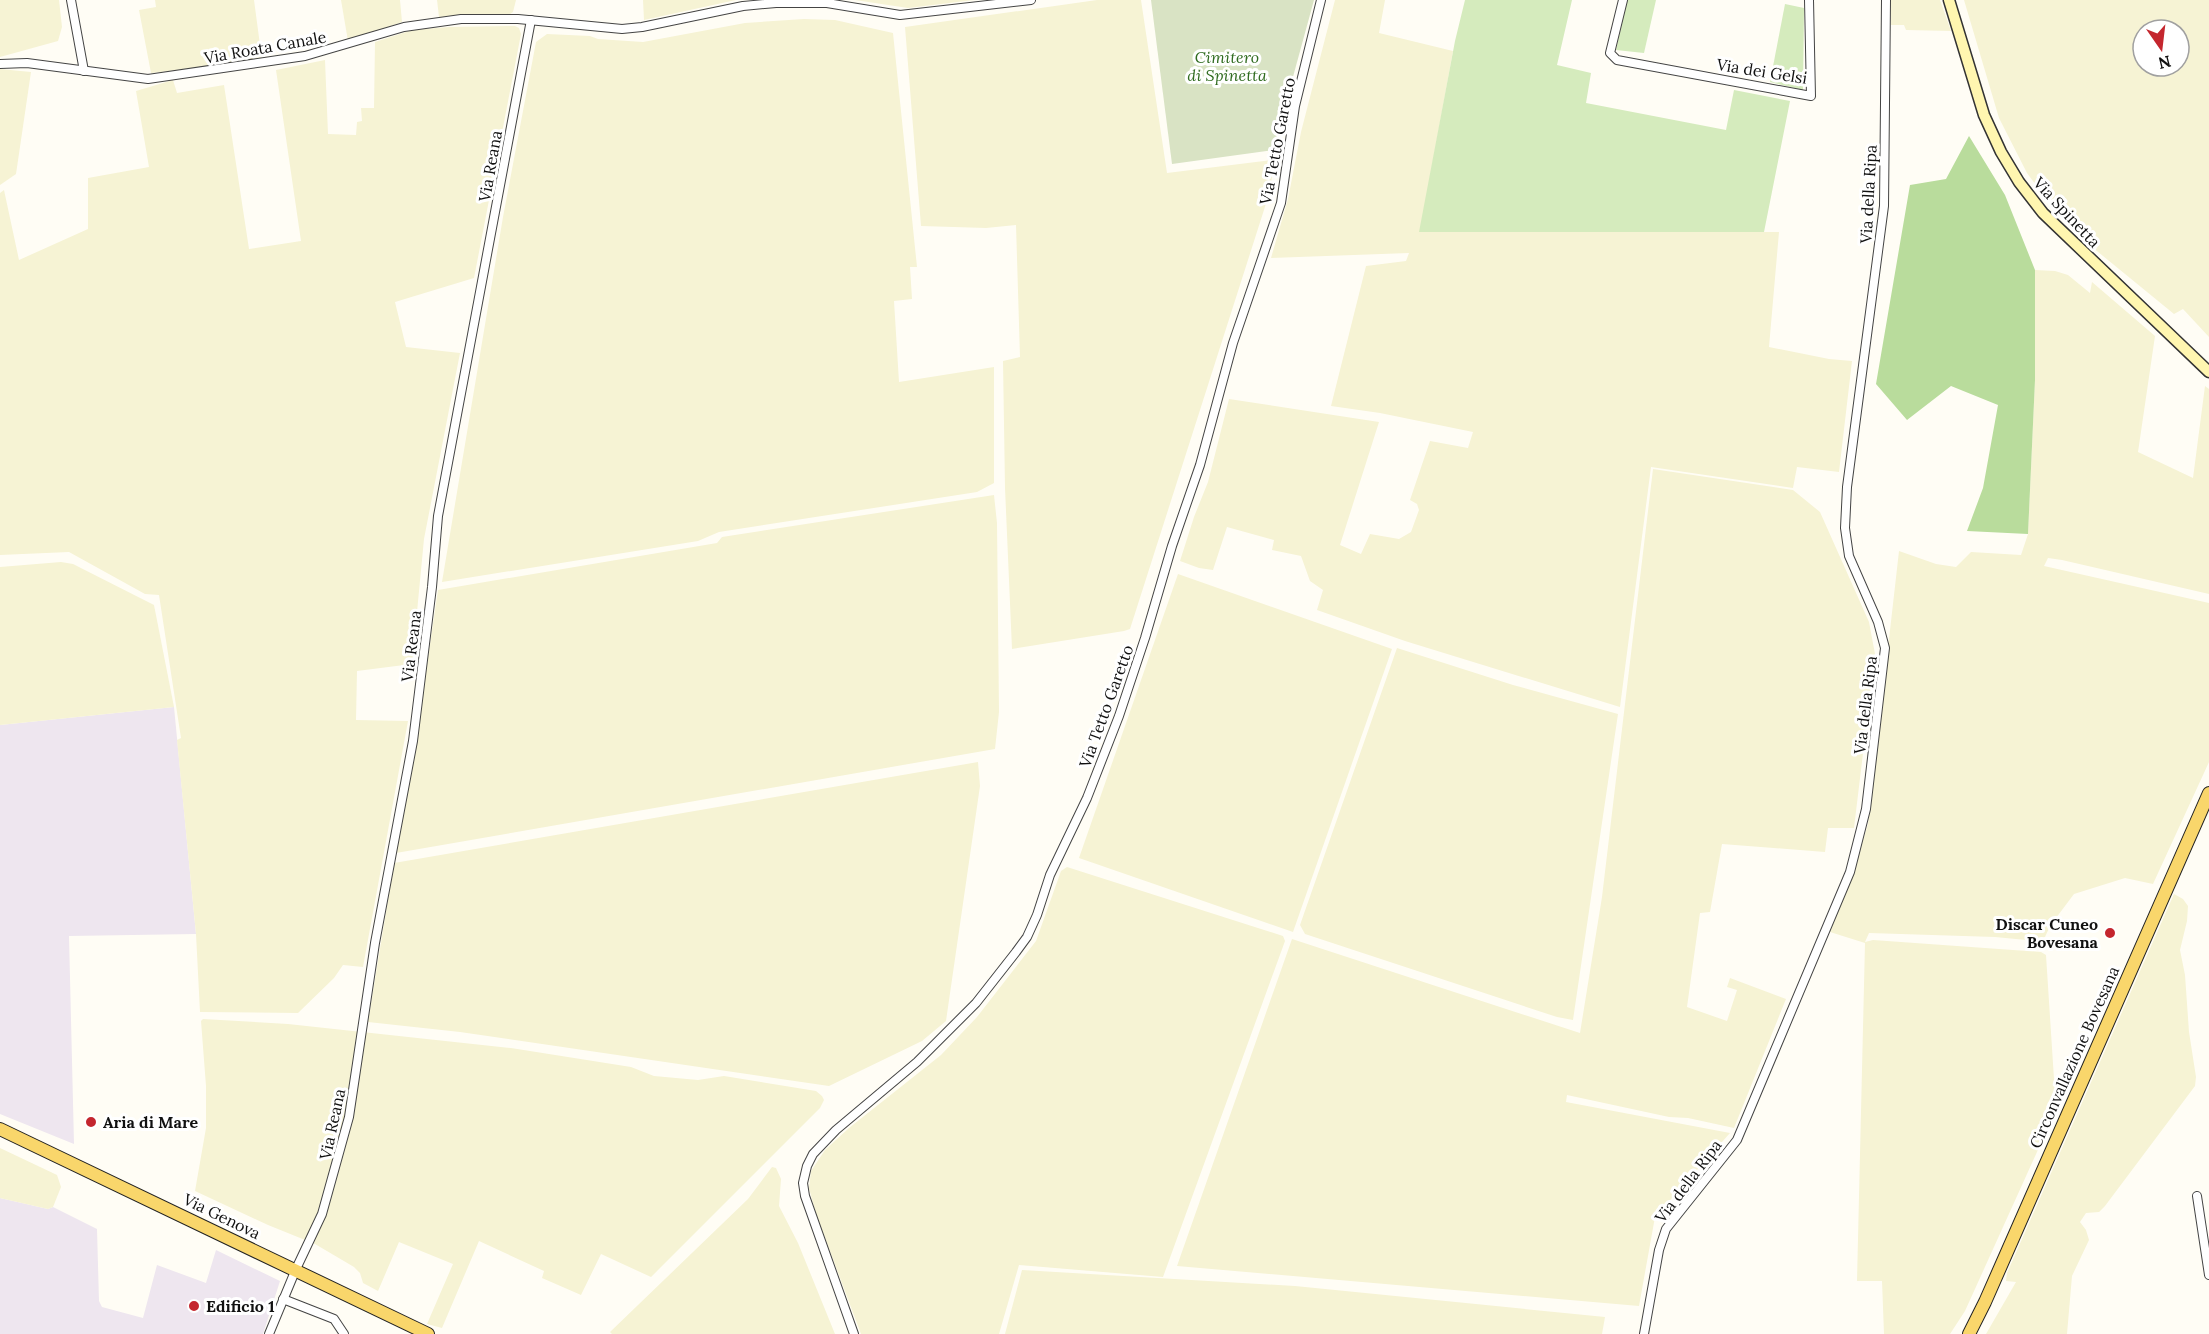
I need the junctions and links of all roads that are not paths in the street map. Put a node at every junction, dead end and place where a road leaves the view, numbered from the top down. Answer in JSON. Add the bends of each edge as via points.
{"nodes":[{"id":1,"x":71,"y":0,"type":"edge"},
{"id":2,"x":1031,"y":0,"type":"edge"},
{"id":3,"x":1321,"y":0,"type":"edge"},
{"id":4,"x":1623,"y":0,"type":"edge"},
{"id":5,"x":1808,"y":0,"type":"edge"},
{"id":6,"x":1886,"y":0,"type":"edge"},
{"id":7,"x":1949,"y":0,"type":"edge"},
{"id":8,"x":531,"y":20,"type":"junction"},
{"id":9,"x":0,"y":64,"type":"edge"},
{"id":10,"x":84,"y":71,"type":"junction"},
{"id":11,"x":2209,"y":372,"type":"edge"},
{"id":12,"x":2209,"y":793,"type":"edge"},
{"id":13,"x":0,"y":1129,"type":"edge"},
{"id":14,"x":2197,"y":1196,"type":"dead end"},
{"id":15,"x":296,"y":1269,"type":"junction"},
{"id":16,"x":2209,"y":1269,"type":"edge"},
{"id":17,"x":2209,"y":1275,"type":"edge"},
{"id":18,"x":283,"y":1299,"type":"junction"},
{"id":19,"x":269,"y":1334,"type":"edge"},
{"id":20,"x":344,"y":1334,"type":"edge"},
{"id":21,"x":428,"y":1334,"type":"edge"},
{"id":22,"x":854,"y":1334,"type":"edge"},
{"id":23,"x":1644,"y":1334,"type":"edge"},
{"id":24,"x":1969,"y":1334,"type":"edge"}],
"edges":[{"from":1,"to":10,"type":"street"},
{"from":2,"to":8,"type":"street","name":"Via Roata Canale","via":[[900,15],[826,3],[776,3],[622,29]]},
{"from":3,"to":22,"type":"street","name":"Via Tetto Garetto","via":[[1295,106],[1281,203],[1233,343],[1200,465],[1119,716],[1087,798],[1050,875],[1037,915],[1027,937],[976,1003],[917,1062],[836,1130],[807,1166],[805,1196]]},
{"from":4,"to":5,"type":"street","name":"Via dei Gelsi","via":[[1610,53],[1617,60],[1810,96]]},
{"from":6,"to":23,"type":"street","name":"Via della Ripa","via":[[1884,207],[1844,522],[1849,556],[1885,648],[1866,809],[1850,872],[1737,1140],[1666,1229]]},
{"from":7,"to":11,"type":"main road","name":"Via Spinetta","via":[[1984,115],[2019,182],[2043,213]]},
{"from":8,"to":10,"type":"street","name":"Via Roata Canale","via":[[461,19],[420,24],[305,56],[148,79]]},
{"from":8,"to":15,"type":"street","name":"Via Reana","via":[[438,516],[413,741],[375,943],[349,1117],[322,1214]]},
{"from":9,"to":10,"type":"street","name":"Via Roata Canale","via":[[27,63]]},
{"from":12,"to":24,"type":"main road","name":"Circonvallazione Bovesana"},
{"from":13,"to":15,"type":"main road","name":"Via Genova"},
{"from":14,"to":16,"type":"street"},
{"from":15,"to":18,"type":"street","name":"Via Reana"},
{"from":15,"to":21,"type":"main road","name":"Via Genova"},
{"from":16,"to":17,"type":"street"},
{"from":18,"to":19,"type":"street","name":"Via Reana"},
{"from":18,"to":20,"type":"street","via":[[334,1319]]}]}
